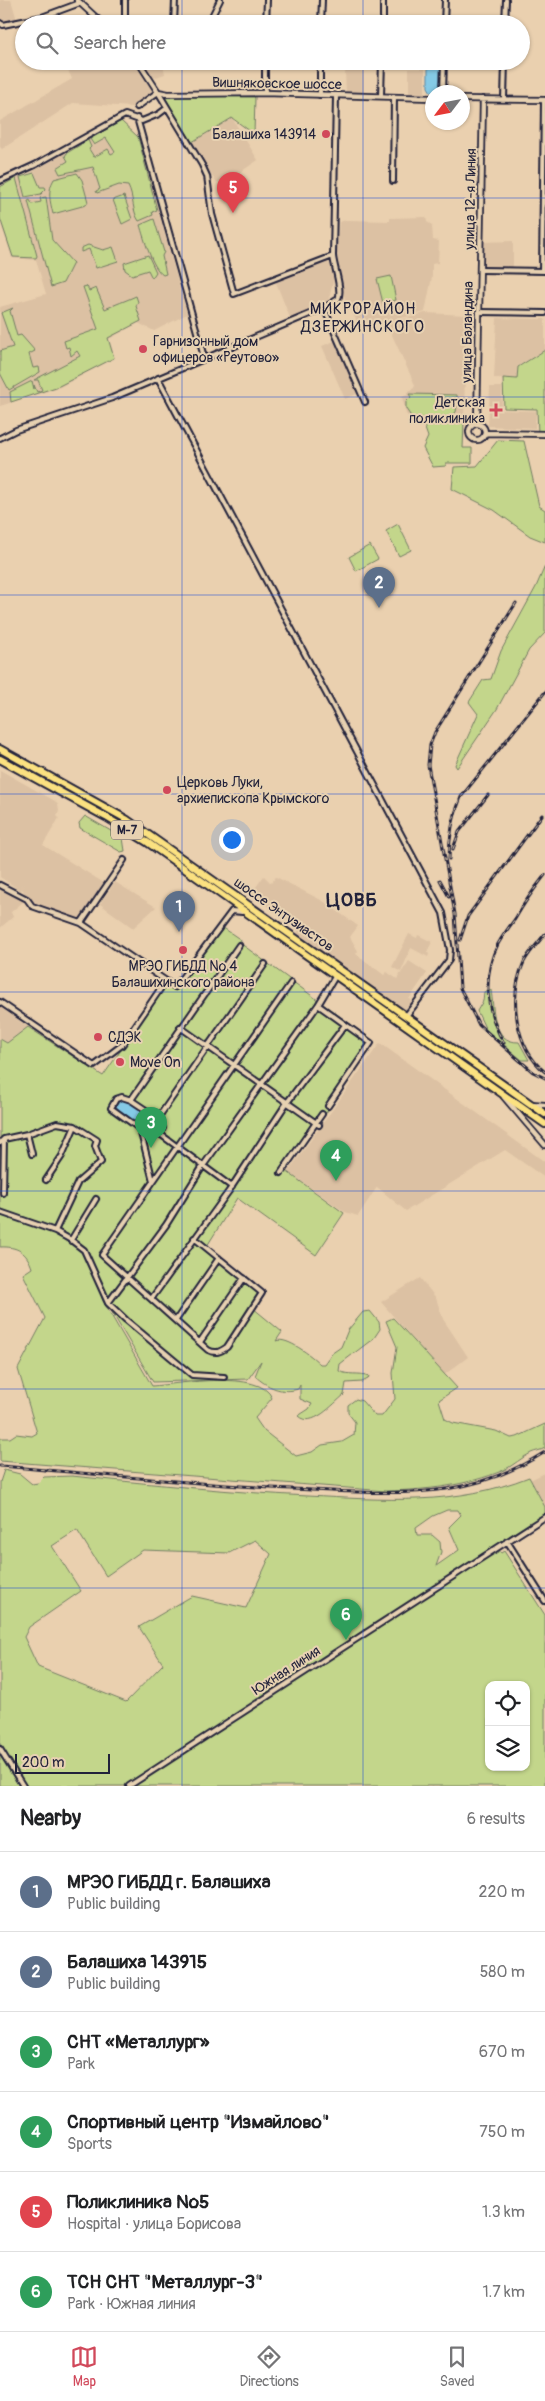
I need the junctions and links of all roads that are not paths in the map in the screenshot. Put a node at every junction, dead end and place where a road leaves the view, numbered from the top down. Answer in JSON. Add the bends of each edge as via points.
{"nodes":[{"id":1,"x":125,"y":0,"type":"edge"},
{"id":2,"x":175,"y":0,"type":"edge"},
{"id":3,"x":220,"y":0,"type":"edge"},
{"id":4,"x":267,"y":0,"type":"edge"},
{"id":5,"x":322,"y":0,"type":"edge"},
{"id":6,"x":383,"y":0,"type":"edge"},
{"id":7,"x":445,"y":0,"type":"edge"},
{"id":8,"x":506,"y":0,"type":"edge"},
{"id":9,"x":79,"y":2,"type":"edge"},
{"id":10,"x":47,"y":15,"type":"edge"},
{"id":11,"x":94,"y":15,"type":"edge"},
{"id":12,"x":124,"y":15,"type":"edge"},
{"id":13,"x":174,"y":15,"type":"edge"},
{"id":14,"x":212,"y":15,"type":"edge"},
{"id":15,"x":266,"y":15,"type":"edge"},
{"id":16,"x":321,"y":15,"type":"edge"},
{"id":17,"x":382,"y":15,"type":"edge"},
{"id":18,"x":444,"y":15,"type":"edge"},
{"id":19,"x":505,"y":15,"type":"edge"},
{"id":20,"x":0,"y":23,"type":"edge"},
{"id":21,"x":15,"y":23,"type":"edge"},
{"id":22,"x":145,"y":70,"type":"edge"},
{"id":23,"x":265,"y":70,"type":"edge"},
{"id":24,"x":320,"y":70,"type":"edge"},
{"id":25,"x":382,"y":70,"type":"edge"},
{"id":26,"x":444,"y":70,"type":"edge"},
{"id":27,"x":505,"y":70,"type":"edge"},
{"id":28,"x":443,"y":85,"type":"edge"},
{"id":29,"x":158,"y":92,"type":"junction"},
{"id":30,"x":265,"y":93,"type":"junction"},
{"id":31,"x":320,"y":95,"type":"junction"},
{"id":32,"x":336,"y":96,"type":"junction"},
{"id":33,"x":381,"y":96,"type":"junction"},
{"id":34,"x":394,"y":97,"type":"junction"},
{"id":35,"x":425,"y":98,"type":"edge"},
{"id":36,"x":483,"y":98,"type":"junction"},
{"id":37,"x":470,"y":99,"type":"edge"},
{"id":38,"x":504,"y":99,"type":"junction"},
{"id":39,"x":544,"y":100,"type":"edge"},
{"id":40,"x":137,"y":107,"type":"dead end"},
{"id":41,"x":167,"y":108,"type":"junction"},
{"id":42,"x":136,"y":118,"type":"junction"},
{"id":43,"x":0,"y":181,"type":"edge"},
{"id":44,"x":393,"y":181,"type":"dead end"},
{"id":45,"x":333,"y":256,"type":"junction"},
{"id":46,"x":480,"y":270,"type":"junction"},
{"id":47,"x":543,"y":271,"type":"edge"},
{"id":48,"x":324,"y":308,"type":"junction"},
{"id":49,"x":479,"y":312,"type":"junction"},
{"id":50,"x":545,"y":313,"type":"edge"},
{"id":51,"x":204,"y":357,"type":"junction"},
{"id":52,"x":158,"y":378,"type":"junction"},
{"id":53,"x":365,"y":402,"type":"dead end"},
{"id":54,"x":477,"y":424,"type":"junction"},
{"id":55,"x":485,"y":433,"type":"junction"},
{"id":56,"x":545,"y":434,"type":"edge"},
{"id":57,"x":0,"y":438,"type":"edge"},
{"id":58,"x":0,"y":749,"type":"edge"},
{"id":59,"x":0,"y":759,"type":"edge"},
{"id":60,"x":124,"y":860,"type":"dead end"},
{"id":61,"x":0,"y":885,"type":"edge"},
{"id":62,"x":247,"y":912,"type":"junction"},
{"id":63,"x":81,"y":923,"type":"junction"},
{"id":64,"x":239,"y":945,"type":"dead end"},
{"id":65,"x":265,"y":964,"type":"dead end"},
{"id":66,"x":336,"y":975,"type":"junction"},
{"id":67,"x":166,"y":982,"type":"junction"},
{"id":68,"x":291,"y":983,"type":"dead end"},
{"id":69,"x":0,"y":1002,"type":"edge"},
{"id":70,"x":318,"y":1005,"type":"junction"},
{"id":71,"x":406,"y":1016,"type":"junction"},
{"id":72,"x":345,"y":1025,"type":"junction"},
{"id":73,"x":180,"y":1027,"type":"junction"},
{"id":74,"x":207,"y":1047,"type":"junction"},
{"id":75,"x":233,"y":1065,"type":"junction"},
{"id":76,"x":260,"y":1085,"type":"junction"},
{"id":77,"x":498,"y":1091,"type":"junction"},
{"id":78,"x":131,"y":1100,"type":"junction"},
{"id":79,"x":286,"y":1104,"type":"junction"},
{"id":80,"x":530,"y":1104,"type":"junction"},
{"id":81,"x":545,"y":1105,"type":"edge"},
{"id":82,"x":328,"y":1106,"type":"dead end"},
{"id":83,"x":322,"y":1114,"type":"dead end"},
{"id":84,"x":545,"y":1114,"type":"edge"},
{"id":85,"x":158,"y":1118,"type":"junction"},
{"id":86,"x":317,"y":1124,"type":"junction"},
{"id":87,"x":545,"y":1124,"type":"edge"},
{"id":88,"x":75,"y":1126,"type":"junction"},
{"id":89,"x":140,"y":1128,"type":"junction"},
{"id":90,"x":27,"y":1134,"type":"junction"},
{"id":91,"x":160,"y":1134,"type":"junction"},
{"id":92,"x":4,"y":1139,"type":"junction"},
{"id":93,"x":0,"y":1143,"type":"edge"},
{"id":94,"x":545,"y":1145,"type":"edge"},
{"id":95,"x":176,"y":1148,"type":"junction"},
{"id":96,"x":32,"y":1154,"type":"dead end"},
{"id":97,"x":203,"y":1166,"type":"junction"},
{"id":98,"x":281,"y":1173,"type":"dead end"},
{"id":99,"x":46,"y":1180,"type":"dead end"},
{"id":100,"x":153,"y":1180,"type":"junction"},
{"id":101,"x":232,"y":1187,"type":"junction"},
{"id":102,"x":4,"y":1193,"type":"dead end"},
{"id":103,"x":96,"y":1199,"type":"dead end"},
{"id":104,"x":0,"y":1212,"type":"edge"},
{"id":105,"x":55,"y":1231,"type":"junction"},
{"id":106,"x":194,"y":1238,"type":"junction"},
{"id":107,"x":71,"y":1240,"type":"junction"},
{"id":108,"x":219,"y":1258,"type":"junction"},
{"id":109,"x":126,"y":1277,"type":"junction"},
{"id":110,"x":244,"y":1278,"type":"junction"},
{"id":111,"x":152,"y":1298,"type":"junction"},
{"id":112,"x":108,"y":1303,"type":"junction"},
{"id":113,"x":176,"y":1320,"type":"junction"},
{"id":114,"x":200,"y":1342,"type":"junction"},
{"id":115,"x":224,"y":1377,"type":"dead end"},
{"id":116,"x":545,"y":1517,"type":"edge"},
{"id":117,"x":507,"y":1541,"type":"junction"},
{"id":118,"x":545,"y":1601,"type":"edge"},
{"id":119,"x":0,"y":1749,"type":"edge"},
{"id":120,"x":23,"y":1786,"type":"edge"},
{"id":121,"x":129,"y":1786,"type":"edge"}],
"edges":[{"from":1,"to":12,"type":"street"},
{"from":2,"to":13,"type":"street"},
{"from":3,"to":14,"type":"street"},
{"from":4,"to":15,"type":"street"},
{"from":5,"to":16,"type":"street"},
{"from":6,"to":17,"type":"street"},
{"from":7,"to":18,"type":"street"},
{"from":8,"to":19,"type":"street"},
{"from":9,"to":10,"type":"street"},
{"from":9,"to":11,"type":"street"},
{"from":20,"to":21,"type":"street"},
{"from":22,"to":29,"type":"street"},
{"from":23,"to":30,"type":"street"},
{"from":24,"to":31,"type":"street"},
{"from":25,"to":33,"type":"street"},
{"from":26,"to":28,"type":"street"},
{"from":27,"to":38,"type":"street"},
{"from":29,"to":30,"type":"street","name":"Вишняковское шоссе"},
{"from":29,"to":40,"type":"street"},
{"from":29,"to":41,"type":"street"},
{"from":30,"to":31,"type":"street","name":"Вишняковское шоссе"},
{"from":31,"to":32,"type":"street","name":"Вишняковское шоссе"},
{"from":32,"to":33,"type":"street","name":"Вишняковское шоссе"},
{"from":32,"to":45,"type":"street"},
{"from":33,"to":34,"type":"street","name":"Вишняковское шоссе"},
{"from":34,"to":35,"type":"street","name":"Вишняковское шоссе"},
{"from":34,"to":44,"type":"street"},
{"from":36,"to":37,"type":"street"},
{"from":36,"to":38,"type":"street"},
{"from":36,"to":46,"type":"street","name":"улица 12-я Линия"},
{"from":38,"to":39,"type":"street"},
{"from":39,"to":47,"type":"street"},
{"from":41,"to":42,"type":"street","via":[[149,119],[142,121]]},
{"from":41,"to":45,"type":"street","via":[[207,176],[209,204],[234,294]]},
{"from":42,"to":43,"type":"street","via":[[125,115]]},
{"from":42,"to":51,"type":"street"},
{"from":45,"to":48,"type":"street","via":[[340,295]]},
{"from":46,"to":47,"type":"street"},
{"from":46,"to":49,"type":"street","name":"улица Баландина"},
{"from":48,"to":51,"type":"street"},
{"from":48,"to":53,"type":"street"},
{"from":49,"to":50,"type":"street"},
{"from":49,"to":54,"type":"street","name":"улица Баландина"},
{"from":51,"to":52,"type":"street"},
{"from":52,"to":57,"type":"street"},
{"from":52,"to":71,"type":"street","via":[[443,913],[449,960]]},
{"from":54,"to":55,"type":"street","via":[[484,428]]},
{"from":54,"to":55,"type":"street","via":[[470,430],[472,438],[479,440]]},
{"from":55,"to":56,"type":"street"},
{"from":58,"to":71,"type":"highway","name":"шоссе Энтузиастов","number":"М-7","via":[[126,819]]},
{"from":59,"to":62,"type":"highway","name":"шоссе Энтузиастов","number":"М-7","via":[[106,816]]},
{"from":60,"to":63,"type":"street"},
{"from":61,"to":63,"type":"street","via":[[26,899],[32,906]]},
{"from":62,"to":66,"type":"highway","name":"шоссе Энтузиастов","number":"М-7"},
{"from":62,"to":67,"type":"street","via":[[232,911],[175,987]]},
{"from":63,"to":67,"type":"street"},
{"from":64,"to":73,"type":"street"},
{"from":65,"to":74,"type":"street"},
{"from":66,"to":70,"type":"street"},
{"from":66,"to":77,"type":"highway","name":"шоссе Энтузиастов","number":"М-7"},
{"from":67,"to":69,"type":"street","via":[[122,1044],[94,1066]]},
{"from":68,"to":75,"type":"street"},
{"from":70,"to":72,"type":"street"},
{"from":70,"to":76,"type":"street"},
{"from":71,"to":80,"type":"highway","name":"шоссе Энтузиастов","number":"М-7"},
{"from":72,"to":79,"type":"street"},
{"from":72,"to":82,"type":"street","via":[[371,1043]]},
{"from":73,"to":74,"type":"street"},
{"from":73,"to":78,"type":"street"},
{"from":74,"to":75,"type":"street"},
{"from":74,"to":85,"type":"street"},
{"from":75,"to":76,"type":"street"},
{"from":75,"to":95,"type":"street"},
{"from":76,"to":79,"type":"street"},
{"from":76,"to":97,"type":"street"},
{"from":77,"to":87,"type":"highway","name":"шоссе Энтузиастов","number":"М-7"},
{"from":77,"to":94,"type":"street"},
{"from":78,"to":85,"type":"street"},
{"from":78,"to":89,"type":"street","via":[[116,1099],[111,1108]]},
{"from":79,"to":86,"type":"street"},
{"from":79,"to":101,"type":"street"},
{"from":80,"to":81,"type":"street"},
{"from":80,"to":84,"type":"highway","name":"шоссе Энтузиастов","number":"М-7"},
{"from":83,"to":86,"type":"street"},
{"from":85,"to":91,"type":"street","via":[[163,1128]]},
{"from":86,"to":98,"type":"street"},
{"from":88,"to":90,"type":"street","via":[[56,1124]]},
{"from":88,"to":99,"type":"street","via":[[62,1156]]},
{"from":88,"to":105,"type":"street","via":[[97,1140],[95,1146],[101,1162],[78,1182]]},
{"from":89,"to":91,"type":"street"},
{"from":89,"to":100,"type":"street"},
{"from":90,"to":92,"type":"street"},
{"from":90,"to":96,"type":"street"},
{"from":91,"to":95,"type":"street"},
{"from":92,"to":93,"type":"street"},
{"from":92,"to":102,"type":"street"},
{"from":95,"to":97,"type":"street"},
{"from":95,"to":100,"type":"street"},
{"from":97,"to":101,"type":"street"},
{"from":97,"to":109,"type":"street","via":[[166,1224]]},
{"from":100,"to":109,"type":"street","via":[[102,1255]]},
{"from":101,"to":106,"type":"street"},
{"from":103,"to":107,"type":"street"},
{"from":104,"to":105,"type":"street"},
{"from":105,"to":107,"type":"street"},
{"from":106,"to":108,"type":"street"},
{"from":106,"to":111,"type":"street"},
{"from":107,"to":112,"type":"street","via":[[84,1250]]},
{"from":108,"to":110,"type":"street"},
{"from":108,"to":113,"type":"street"},
{"from":109,"to":111,"type":"street"},
{"from":109,"to":112,"type":"street"},
{"from":110,"to":114,"type":"street"},
{"from":110,"to":114,"type":"street","via":[[262,1293],[227,1347],[221,1352],[214,1352]]},
{"from":111,"to":113,"type":"street"},
{"from":112,"to":115,"type":"street","via":[[192,1376]]},
{"from":113,"to":114,"type":"street"},
{"from":116,"to":117,"type":"street","name":"Южная линия"},
{"from":117,"to":118,"type":"street"},
{"from":117,"to":121,"type":"street","name":"Южная линия"},
{"from":119,"to":120,"type":"street"}]}
